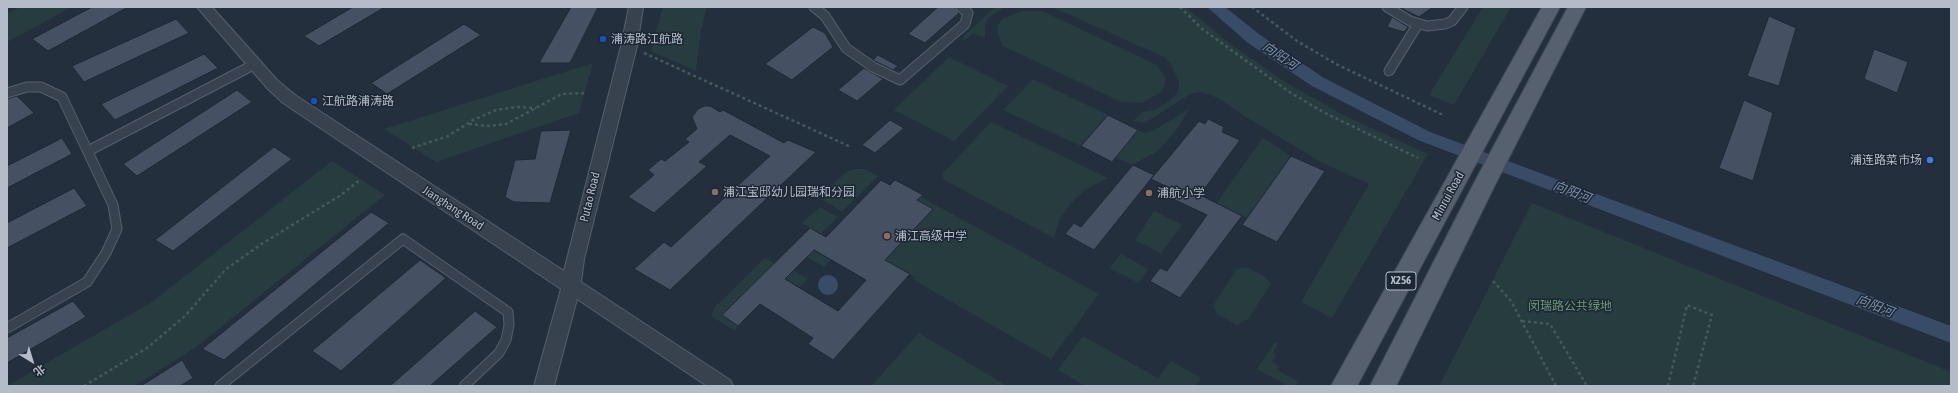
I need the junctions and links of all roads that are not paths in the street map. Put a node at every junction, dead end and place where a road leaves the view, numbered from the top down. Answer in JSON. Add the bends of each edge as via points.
{"nodes":[{"id":1,"x":204,"y":7,"type":"edge"},
{"id":2,"x":636,"y":7,"type":"edge"},
{"id":3,"x":814,"y":7,"type":"edge"},
{"id":4,"x":961,"y":7,"type":"edge"},
{"id":5,"x":1387,"y":7,"type":"edge"},
{"id":6,"x":1463,"y":7,"type":"edge"},
{"id":7,"x":1551,"y":7,"type":"edge"},
{"id":8,"x":1577,"y":7,"type":"edge"},
{"id":9,"x":1418,"y":24,"type":"junction"},
{"id":10,"x":255,"y":64,"type":"junction"},
{"id":11,"x":1389,"y":71,"type":"dead end"},
{"id":12,"x":7,"y":93,"type":"edge"},
{"id":13,"x":88,"y":151,"type":"junction"},
{"id":14,"x":570,"y":286,"type":"junction"},
{"id":15,"x":7,"y":328,"type":"edge"},
{"id":16,"x":220,"y":386,"type":"edge"},
{"id":17,"x":464,"y":386,"type":"edge"},
{"id":18,"x":544,"y":386,"type":"edge"},
{"id":19,"x":723,"y":386,"type":"edge"},
{"id":20,"x":1344,"y":386,"type":"edge"},
{"id":21,"x":1383,"y":386,"type":"edge"}],
"edges":[{"from":1,"to":10,"type":"street","name":"Jianghang Road"},
{"from":2,"to":14,"type":"street","name":"Putao Road","via":[[629,46]]},
{"from":3,"to":4,"type":"lane","via":[[825,16],[846,48],[873,67],[900,80],[965,24],[968,13]]},
{"from":5,"to":9,"type":"lane"},
{"from":6,"to":9,"type":"lane","via":[[1457,17],[1445,24]]},
{"from":7,"to":20,"type":"main road","name":"Minrui Road","number":"X256"},
{"from":8,"to":21,"type":"main road","number":"X256"},
{"from":9,"to":11,"type":"lane"},
{"from":10,"to":13,"type":"lane"},
{"from":10,"to":14,"type":"street","name":"Jianghang Road","via":[[289,99]]},
{"from":12,"to":13,"type":"lane","via":[[27,87],[41,87],[62,97]]},
{"from":13,"to":15,"type":"lane","via":[[113,205],[117,229],[106,253],[87,282]]},
{"from":14,"to":18,"type":"street","name":"Putao Road"},
{"from":14,"to":19,"type":"street","name":"Jianghang Road"},
{"from":16,"to":17,"type":"lane","via":[[402,239],[508,312],[506,340],[499,353]]}]}
